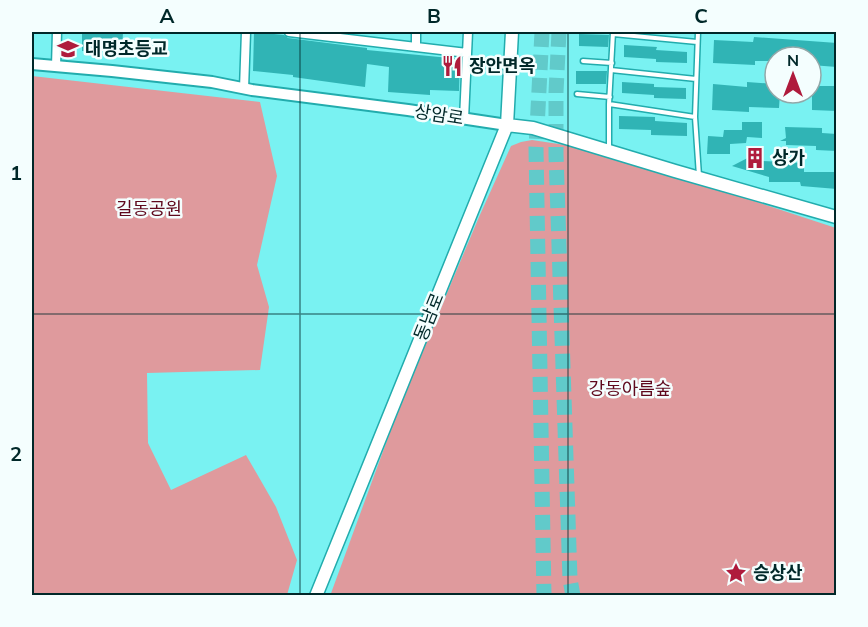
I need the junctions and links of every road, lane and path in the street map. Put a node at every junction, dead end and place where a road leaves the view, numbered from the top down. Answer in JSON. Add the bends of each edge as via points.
{"nodes":[{"id":1,"x":57,"y":32,"type":"edge"},
{"id":2,"x":246,"y":32,"type":"edge"},
{"id":3,"x":289,"y":32,"type":"edge"},
{"id":4,"x":302,"y":32,"type":"edge"},
{"id":5,"x":416,"y":32,"type":"edge"},
{"id":6,"x":468,"y":32,"type":"edge"},
{"id":7,"x":512,"y":32,"type":"edge"},
{"id":8,"x":698,"y":32,"type":"edge"},
{"id":9,"x":613,"y":33,"type":"edge"},
{"id":10,"x":360,"y":36,"type":"edge"},
{"id":11,"x":697,"y":42,"type":"junction"},
{"id":12,"x":416,"y":47,"type":"junction"},
{"id":13,"x":467,"y":53,"type":"junction"},
{"id":14,"x":583,"y":61,"type":"dead end"},
{"id":15,"x":612,"y":63,"type":"junction"},
{"id":16,"x":32,"y":64,"type":"edge"},
{"id":17,"x":56,"y":66,"type":"junction"},
{"id":18,"x":611,"y":70,"type":"junction"},
{"id":19,"x":696,"y":79,"type":"junction"},
{"id":20,"x":244,"y":89,"type":"junction"},
{"id":21,"x":577,"y":94,"type":"dead end"},
{"id":22,"x":610,"y":97,"type":"junction"},
{"id":23,"x":609,"y":104,"type":"junction"},
{"id":24,"x":695,"y":117,"type":"junction"},
{"id":25,"x":464,"y":119,"type":"junction"},
{"id":26,"x":507,"y":125,"type":"junction"},
{"id":27,"x":609,"y":148,"type":"dead end"},
{"id":28,"x":699,"y":177,"type":"junction"},
{"id":29,"x":837,"y":217,"type":"edge"},
{"id":30,"x":316,"y":596,"type":"edge"}],
"edges":[{"from":1,"to":17,"type":"street"},
{"from":2,"to":20,"type":"street"},
{"from":3,"to":4,"type":"street"},
{"from":4,"to":10,"type":"street"},
{"from":5,"to":12,"type":"street"},
{"from":6,"to":13,"type":"street"},
{"from":7,"to":26,"type":"main road","name":"동남로"},
{"from":8,"to":11,"type":"lane"},
{"from":9,"to":11,"type":"lane"},
{"from":9,"to":15,"type":"lane"},
{"from":10,"to":12,"type":"street"},
{"from":11,"to":19,"type":"lane"},
{"from":12,"to":13,"type":"street"},
{"from":13,"to":25,"type":"street"},
{"from":14,"to":15,"type":"lane"},
{"from":15,"to":18,"type":"lane"},
{"from":16,"to":17,"type":"street","name":"상암로"},
{"from":17,"to":20,"type":"street","name":"상암로","via":[[212,82]]},
{"from":18,"to":19,"type":"lane"},
{"from":18,"to":22,"type":"lane"},
{"from":19,"to":24,"type":"lane"},
{"from":20,"to":25,"type":"street","name":"상암로"},
{"from":21,"to":22,"type":"lane"},
{"from":22,"to":23,"type":"lane"},
{"from":23,"to":24,"type":"lane"},
{"from":23,"to":27,"type":"lane"},
{"from":24,"to":28,"type":"lane"},
{"from":25,"to":26,"type":"street","name":"상암로"},
{"from":26,"to":28,"type":"main road","name":"상암로","via":[[533,128]]},
{"from":26,"to":30,"type":"main road","name":"동남로"},
{"from":28,"to":29,"type":"main road","name":"상암로"}]}
